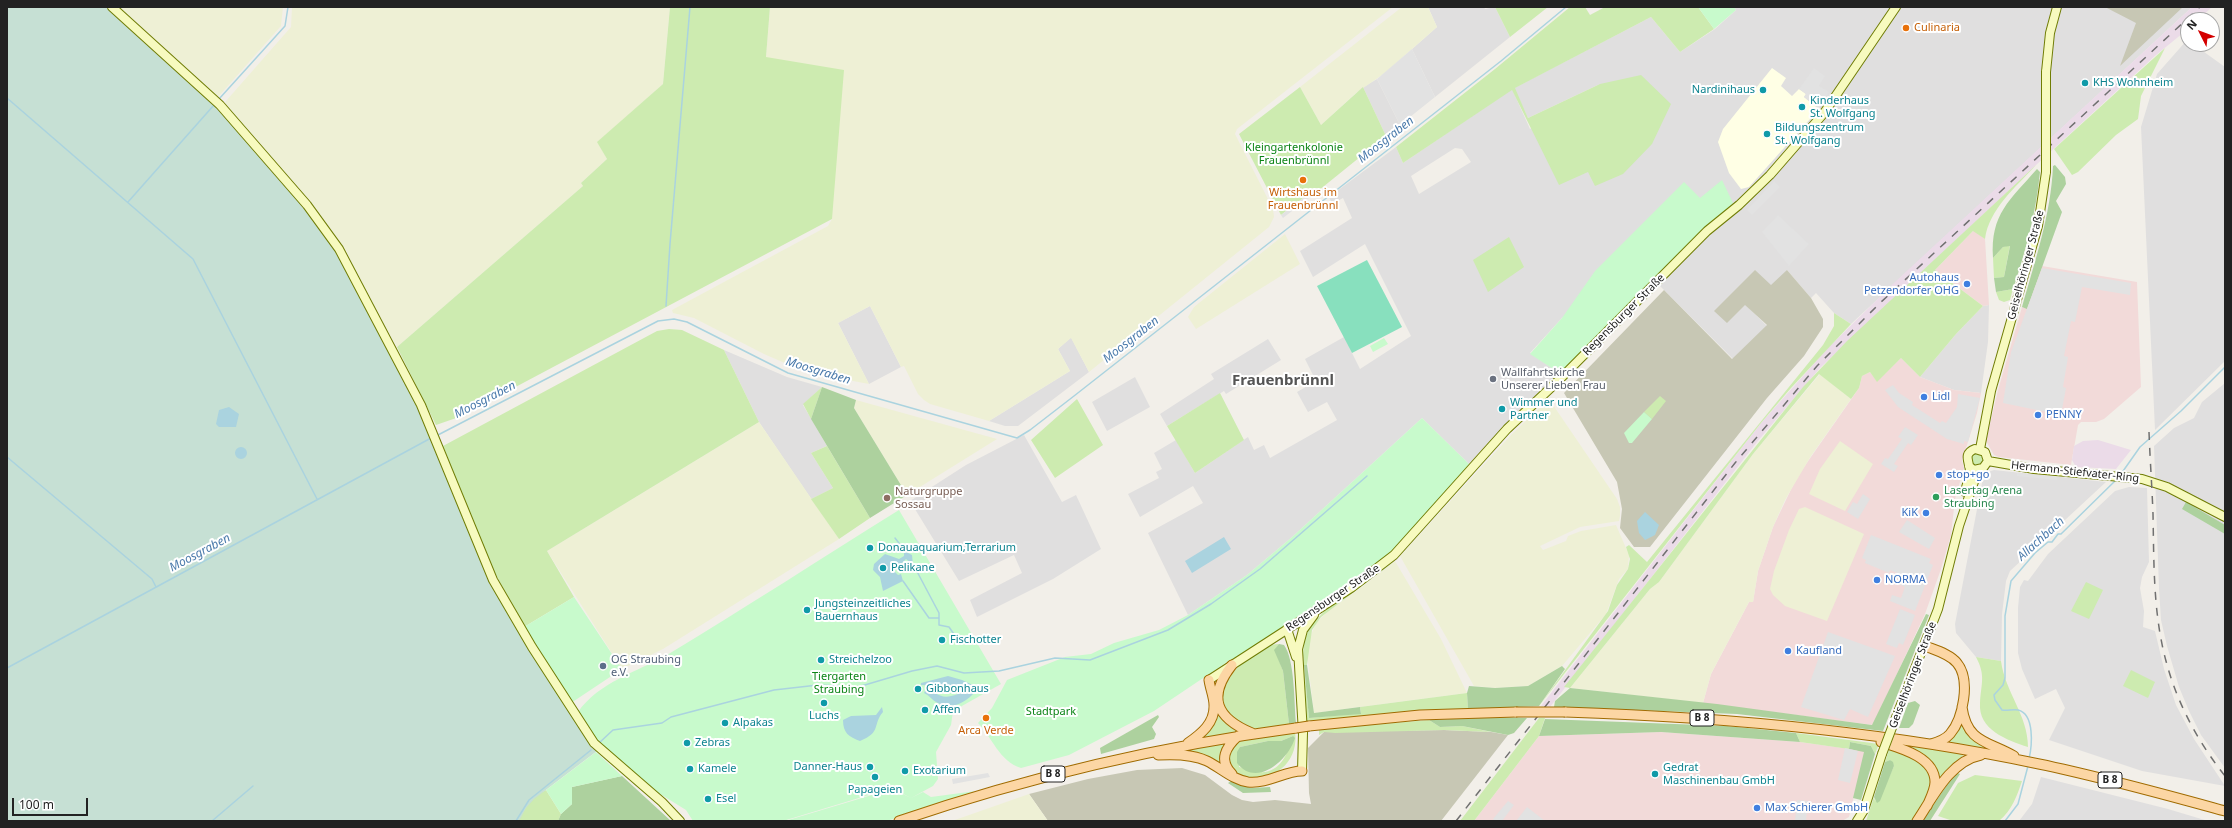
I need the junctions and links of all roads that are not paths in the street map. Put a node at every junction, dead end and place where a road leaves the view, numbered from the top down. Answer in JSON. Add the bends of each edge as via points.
{"nodes":[{"id":1,"x":112,"y":7,"type":"edge"},
{"id":2,"x":1896,"y":7,"type":"edge"},
{"id":3,"x":2057,"y":7,"type":"edge"},
{"id":4,"x":1980,"y":449,"type":"junction"},
{"id":5,"x":1988,"y":461,"type":"junction"},
{"id":6,"x":1969,"y":466,"type":"junction"},
{"id":7,"x":1978,"y":470,"type":"junction"},
{"id":8,"x":2225,"y":517,"type":"edge"},
{"id":9,"x":1959,"y":526,"type":"junction"},
{"id":10,"x":1320,"y":609,"type":"junction"},
{"id":11,"x":1287,"y":629,"type":"junction"},
{"id":12,"x":1300,"y":640,"type":"junction"},
{"id":13,"x":1925,"y":646,"type":"junction"},
{"id":14,"x":1297,"y":661,"type":"junction"},
{"id":15,"x":1232,"y":665,"type":"junction"},
{"id":16,"x":1208,"y":680,"type":"junction"},
{"id":17,"x":1218,"y":687,"type":"junction"},
{"id":18,"x":1962,"y":706,"type":"junction"},
{"id":19,"x":1838,"y":732,"type":"junction"},
{"id":20,"x":1253,"y":733,"type":"junction"},
{"id":21,"x":1238,"y":736,"type":"junction"},
{"id":22,"x":1928,"y":744,"type":"junction"},
{"id":23,"x":1185,"y":745,"type":"junction"},
{"id":24,"x":1984,"y":754,"type":"junction"},
{"id":25,"x":1129,"y":756,"type":"junction"},
{"id":26,"x":2023,"y":761,"type":"junction"},
{"id":27,"x":1302,"y":771,"type":"joint"},
{"id":28,"x":1236,"y":778,"type":"junction"},
{"id":29,"x":1927,"y":806,"type":"junction"},
{"id":30,"x":2225,"y":811,"type":"edge"},
{"id":31,"x":680,"y":821,"type":"edge"},
{"id":32,"x":899,"y":821,"type":"edge"},
{"id":33,"x":1857,"y":821,"type":"edge"},
{"id":34,"x":1917,"y":821,"type":"edge"}],
"edges":[{"from":1,"to":31,"type":"street","via":[[220,105],[318,219],[339,249],[436,438],[493,580],[532,647],[584,730],[602,752],[662,802]]},
{"from":2,"to":10,"type":"street","name":"Regensburger Straße","via":[[1824,113],[1760,185],[1707,231],[1507,430],[1394,555]]},
{"from":3,"to":4,"type":"street","name":"Geiselhöringer Straße","bridge":true,"via":[[2050,33],[2046,72],[2046,172],[2038,226],[1991,391]]},
{"from":4,"to":5,"type":"street","via":[[1985,452]]},
{"from":4,"to":6,"type":"street","via":[[1968,453],[1966,460]]},
{"from":5,"to":7,"type":"street","via":[[1986,466]]},
{"from":5,"to":8,"type":"street","name":"Hermann-Stiefvater-Ring","via":[[2034,469],[2130,477],[2162,485]]},
{"from":6,"to":7,"type":"street"},
{"from":6,"to":9,"type":"street","name":"Geiselhöringer Straße"},
{"from":7,"to":9,"type":"street","name":"Geiselhöringer Straße"},
{"from":9,"to":13,"type":"street","name":"Geiselhöringer Straße","via":[[1940,603]]},
{"from":10,"to":11,"type":"street","name":"Regensburger Straße"},
{"from":10,"to":12,"type":"street","via":[[1308,623]]},
{"from":11,"to":12,"type":"street"},
{"from":11,"to":14,"type":"street"},
{"from":11,"to":15,"type":"street","name":"Regensburger Straße"},
{"from":12,"to":14,"type":"street"},
{"from":13,"to":18,"type":"main road","via":[[1949,657],[1960,668],[1963,677]]},
{"from":13,"to":33,"type":"street","name":"Geiselhöringer Straße","bridge":true,"via":[[1882,754],[1864,810]]},
{"from":14,"to":27,"type":"street"},
{"from":15,"to":16,"type":"street","name":"Regensburger Straße"},
{"from":15,"to":17,"type":"main road"},
{"from":16,"to":17,"type":"main road"},
{"from":16,"to":23,"type":"main road","via":[[1214,704],[1213,715],[1202,733]]},
{"from":17,"to":20,"type":"main road","via":[[1222,714],[1231,723]]},
{"from":18,"to":22,"type":"main road","via":[[1950,734],[1940,741]]},
{"from":18,"to":26,"type":"main road","via":[[1966,724],[1977,738]]},
{"from":19,"to":20,"type":"main road","number":"B 8","bridge":true,"via":[[1689,717],[1516,712],[1420,715]]},
{"from":19,"to":22,"type":"main road","number":"B 8"},
{"from":19,"to":29,"type":"main road","via":[[1899,747],[1921,759],[1929,768],[1935,782]]},
{"from":20,"to":21,"type":"main road","number":"B 8"},
{"from":21,"to":23,"type":"main road","number":"B 8"},
{"from":21,"to":28,"type":"main road","via":[[1228,745],[1224,756],[1227,768]]},
{"from":22,"to":24,"type":"main road","number":"B 8"},
{"from":23,"to":25,"type":"main road","number":"B 8"},
{"from":24,"to":26,"type":"main road","number":"B 8"},
{"from":24,"to":29,"type":"main road","via":[[1972,756],[1960,763]]},
{"from":25,"to":28,"type":"main road","via":[[1191,756],[1206,761]]},
{"from":25,"to":32,"type":"main road","number":"B 8","via":[[1018,783]]},
{"from":26,"to":30,"type":"main road","number":"B 8","via":[[2132,785]]},
{"from":27,"to":28,"type":"main road","via":[[1293,771],[1261,782]]},
{"from":29,"to":34,"type":"main road"}]}
